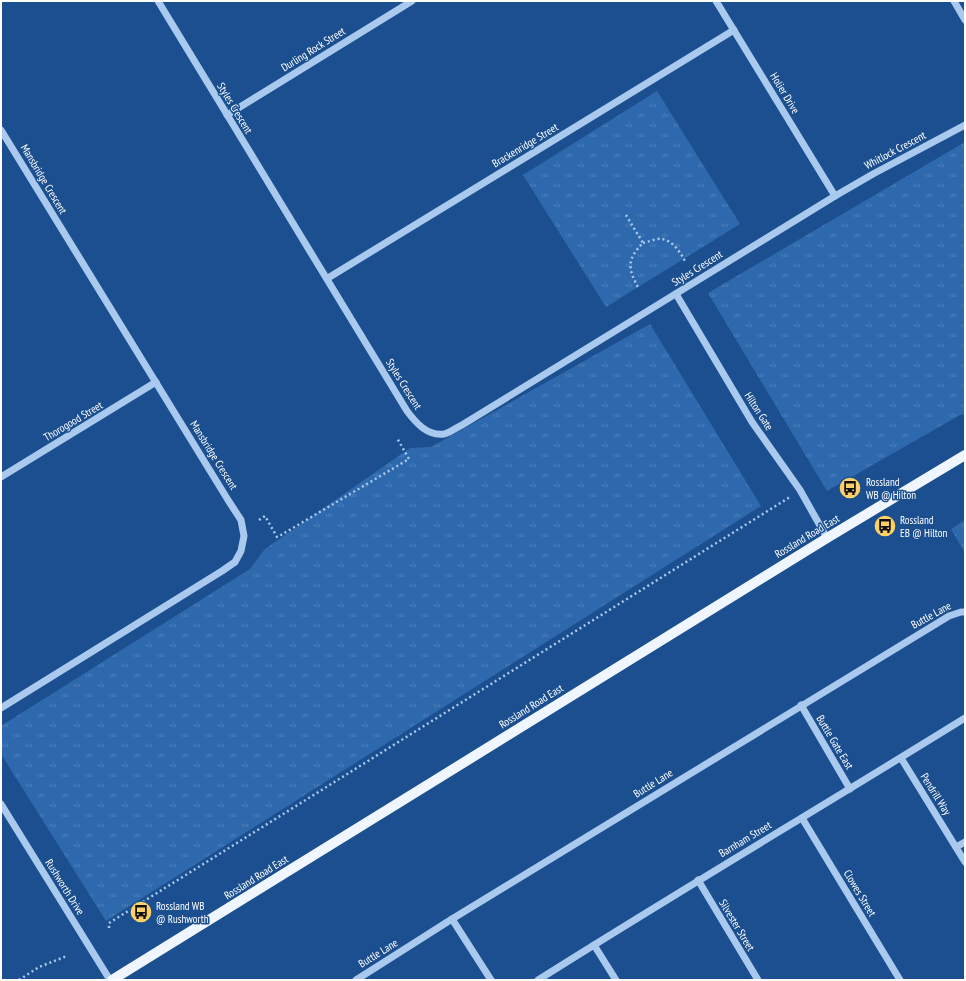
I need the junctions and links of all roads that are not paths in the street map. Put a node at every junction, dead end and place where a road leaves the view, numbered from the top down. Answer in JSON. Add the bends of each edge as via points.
{"nodes":[{"id":1,"x":158,"y":1,"type":"edge"},
{"id":2,"x":412,"y":1,"type":"edge"},
{"id":3,"x":716,"y":1,"type":"edge"},
{"id":4,"x":954,"y":1,"type":"edge"},
{"id":5,"x":965,"y":20,"type":"edge"},
{"id":6,"x":734,"y":30,"type":"junction"},
{"id":7,"x":227,"y":115,"type":"junction"},
{"id":8,"x":965,"y":125,"type":"edge"},
{"id":9,"x":1,"y":130,"type":"edge"},
{"id":10,"x":835,"y":196,"type":"junction"},
{"id":11,"x":328,"y":278,"type":"junction"},
{"id":12,"x":676,"y":294,"type":"junction"},
{"id":13,"x":156,"y":382,"type":"junction"},
{"id":14,"x":965,"y":455,"type":"edge"},
{"id":15,"x":1,"y":477,"type":"edge"},
{"id":16,"x":827,"y":538,"type":"junction"},
{"id":17,"x":965,"y":612,"type":"edge"},
{"id":18,"x":801,"y":705,"type":"junction"},
{"id":19,"x":1,"y":708,"type":"edge"},
{"id":20,"x":965,"y":718,"type":"edge"},
{"id":21,"x":901,"y":758,"type":"junction"},
{"id":22,"x":850,"y":789,"type":"junction"},
{"id":23,"x":1,"y":804,"type":"edge"},
{"id":24,"x":802,"y":818,"type":"junction"},
{"id":25,"x":965,"y":842,"type":"edge"},
{"id":26,"x":956,"y":847,"type":"junction"},
{"id":27,"x":965,"y":862,"type":"edge"},
{"id":28,"x":698,"y":880,"type":"junction"},
{"id":29,"x":452,"y":919,"type":"junction"},
{"id":30,"x":594,"y":945,"type":"junction"},
{"id":31,"x":111,"y":980,"type":"edge"},
{"id":32,"x":356,"y":980,"type":"edge"},
{"id":33,"x":491,"y":980,"type":"edge"},
{"id":34,"x":538,"y":980,"type":"edge"},
{"id":35,"x":616,"y":980,"type":"edge"},
{"id":36,"x":758,"y":980,"type":"edge"},
{"id":37,"x":900,"y":980,"type":"edge"}],
"edges":[{"from":1,"to":7,"type":"street","name":"Styles Crescent"},
{"from":2,"to":7,"type":"street","name":"Durling Rock Street"},
{"from":3,"to":6,"type":"street","name":"Holier Drive"},
{"from":4,"to":5,"type":"street"},
{"from":6,"to":10,"type":"street","name":"Holier Drive"},
{"from":6,"to":11,"type":"street","name":"Brackenridge Street"},
{"from":7,"to":11,"type":"street","name":"Styles Crescent"},
{"from":8,"to":10,"type":"street","name":"Whitlock Crescent"},
{"from":9,"to":13,"type":"street","name":"Mansbridge Crescent"},
{"from":10,"to":12,"type":"street","name":"Styles Crescent"},
{"from":11,"to":12,"type":"street","name":"Styles Crescent","via":[[416,423],[428,431],[445,434]]},
{"from":12,"to":16,"type":"street","name":"Hilton Gate","via":[[752,422],[800,490]]},
{"from":13,"to":15,"type":"street","name":"Thorogood Street"},
{"from":13,"to":19,"type":"street","name":"Mansbridge Crescent","via":[[241,520],[244,536],[241,551],[235,562],[222,571]]},
{"from":14,"to":16,"type":"main road","name":"Rossland Road East"},
{"from":16,"to":31,"type":"main road","name":"Rossland Road East"},
{"from":17,"to":18,"type":"street","name":"Buttle Lane","via":[[949,616]]},
{"from":18,"to":22,"type":"street","name":"Buttle Gate East"},
{"from":18,"to":29,"type":"street","name":"Buttle Lane"},
{"from":20,"to":21,"type":"street","name":"Barnham Street"},
{"from":21,"to":22,"type":"street","name":"Barnham Street"},
{"from":21,"to":26,"type":"street","name":"Pendrill Way"},
{"from":22,"to":24,"type":"street","name":"Barnham Street"},
{"from":23,"to":31,"type":"street","name":"Rushworth Drive"},
{"from":24,"to":28,"type":"street","name":"Barnham Street"},
{"from":24,"to":37,"type":"street","name":"Clowes Street"},
{"from":25,"to":26,"type":"street"},
{"from":26,"to":27,"type":"street","name":"Pendrill Way"},
{"from":28,"to":30,"type":"street","name":"Barnham Street"},
{"from":28,"to":36,"type":"street","name":"Silvester Street"},
{"from":29,"to":32,"type":"street","name":"Buttle Lane"},
{"from":29,"to":33,"type":"street"},
{"from":30,"to":34,"type":"street","name":"Barnham Street"},
{"from":30,"to":35,"type":"street"}]}
